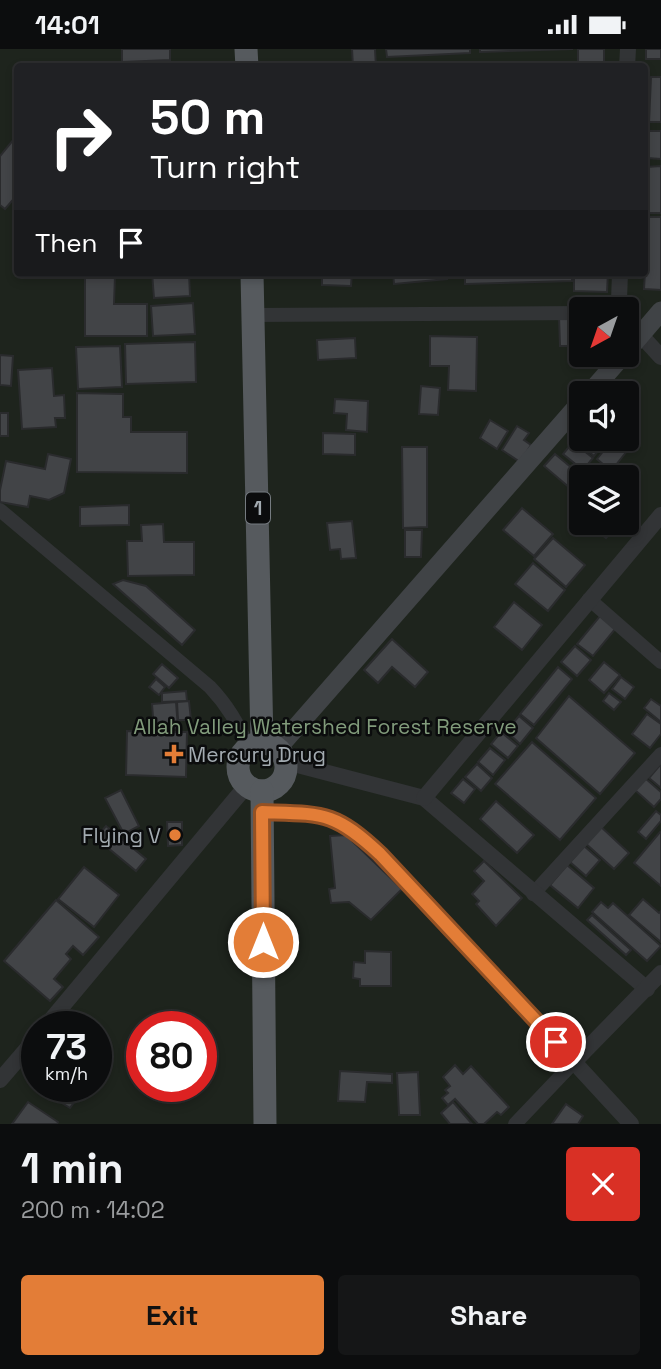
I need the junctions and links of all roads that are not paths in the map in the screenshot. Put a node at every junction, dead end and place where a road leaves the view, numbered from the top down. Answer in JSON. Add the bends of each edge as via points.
{"nodes":[{"id":1,"x":252,"y":277,"type":"edge"},
{"id":2,"x":620,"y":277,"type":"edge"},
{"id":3,"x":619,"y":297,"type":"edge"},
{"id":4,"x":661,"y":311,"type":"edge"},
{"id":5,"x":569,"y":313,"type":"edge"},
{"id":6,"x":254,"y":315,"type":"junction"},
{"id":7,"x":639,"y":334,"type":"edge"},
{"id":8,"x":641,"y":336,"type":"junction"},
{"id":9,"x":661,"y":357,"type":"edge"},
{"id":10,"x":613,"y":367,"type":"edge"},
{"id":11,"x":600,"y":381,"type":"edge"},
{"id":12,"x":569,"y":415,"type":"edge"},
{"id":13,"x":0,"y":510,"type":"edge"},
{"id":14,"x":661,"y":515,"type":"edge"},
{"id":15,"x":589,"y":599,"type":"junction"},
{"id":16,"x":661,"y":661,"type":"edge"},
{"id":17,"x":268,"y":750,"type":"junction"},
{"id":18,"x":661,"y":754,"type":"edge"},
{"id":19,"x":257,"y":796,"type":"junction"},
{"id":20,"x":424,"y":799,"type":"junction"},
{"id":21,"x":533,"y":894,"type":"junction"},
{"id":22,"x":661,"y":973,"type":"edge"},
{"id":23,"x":647,"y":989,"type":"junction"},
{"id":24,"x":60,"y":1011,"type":"edge"},
{"id":25,"x":21,"y":1056,"type":"edge"},
{"id":26,"x":574,"y":1062,"type":"junction"},
{"id":27,"x":0,"y":1080,"type":"edge"},
{"id":28,"x":265,"y":1124,"type":"edge"},
{"id":29,"x":515,"y":1124,"type":"edge"},
{"id":30,"x":631,"y":1124,"type":"edge"}],
"edges":[{"from":1,"to":6,"type":"highway","number":"1"},
{"from":2,"to":3,"type":"street"},
{"from":4,"to":8,"type":"main road"},
{"from":5,"to":6,"type":"street"},
{"from":6,"to":17,"type":"highway","number":"1"},
{"from":7,"to":8,"type":"street"},
{"from":8,"to":9,"type":"street"},
{"from":10,"to":11,"type":"main road"},
{"from":12,"to":17,"type":"main road"},
{"from":13,"to":17,"type":"street","via":[[210,687]]},
{"from":14,"to":15,"type":"street"},
{"from":15,"to":16,"type":"street"},
{"from":15,"to":20,"type":"street"},
{"from":17,"to":19,"type":"highway","via":[[283,780]]},
{"from":17,"to":19,"type":"highway","number":"1","via":[[240,759],[239,773]]},
{"from":17,"to":20,"type":"street"},
{"from":18,"to":21,"type":"street"},
{"from":19,"to":24,"type":"street"},
{"from":19,"to":26,"type":"street","via":[[326,816],[355,831]]},
{"from":19,"to":28,"type":"highway","number":"1"},
{"from":20,"to":21,"type":"street"},
{"from":21,"to":23,"type":"street"},
{"from":22,"to":23,"type":"street"},
{"from":23,"to":26,"type":"street"},
{"from":25,"to":27,"type":"street"},
{"from":26,"to":29,"type":"street"},
{"from":26,"to":30,"type":"street"}]}
